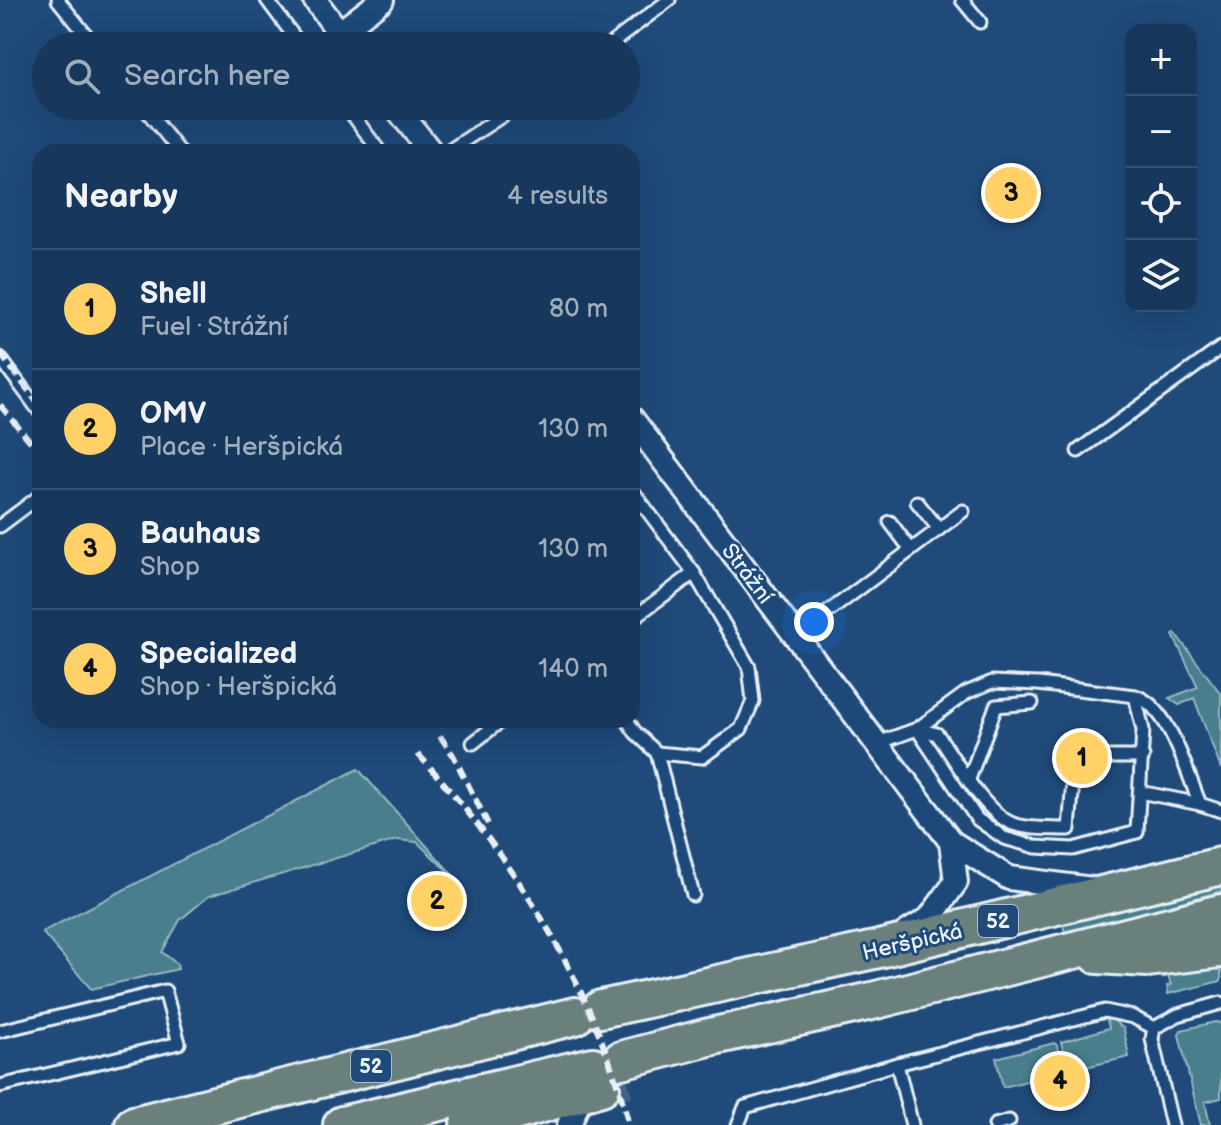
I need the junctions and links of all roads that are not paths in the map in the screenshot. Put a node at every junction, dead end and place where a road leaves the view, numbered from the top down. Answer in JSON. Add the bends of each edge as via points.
{"nodes":[{"id":1,"x":58,"y":0,"type":"edge"},
{"id":2,"x":267,"y":0,"type":"edge"},
{"id":3,"x":315,"y":0,"type":"edge"},
{"id":4,"x":382,"y":0,"type":"edge"},
{"id":5,"x":669,"y":0,"type":"edge"},
{"id":6,"x":962,"y":0,"type":"edge"},
{"id":7,"x":980,"y":22,"type":"dead end"},
{"id":8,"x":84,"y":32,"type":"edge"},
{"id":9,"x":291,"y":32,"type":"edge"},
{"id":10,"x":338,"y":32,"type":"edge"},
{"id":11,"x":352,"y":32,"type":"edge"},
{"id":12,"x":627,"y":32,"type":"edge"},
{"id":13,"x":154,"y":120,"type":"edge"},
{"id":14,"x":356,"y":120,"type":"edge"},
{"id":15,"x":406,"y":120,"type":"edge"},
{"id":16,"x":496,"y":120,"type":"edge"},
{"id":17,"x":174,"y":144,"type":"edge"},
{"id":18,"x":374,"y":144,"type":"edge"},
{"id":19,"x":425,"y":144,"type":"edge"},
{"id":20,"x":459,"y":144,"type":"edge"},
{"id":21,"x":1221,"y":348,"type":"edge"},
{"id":22,"x":0,"y":358,"type":"edge"},
{"id":23,"x":32,"y":401,"type":"edge"},
{"id":24,"x":640,"y":430,"type":"edge"},
{"id":25,"x":1078,"y":451,"type":"dead end"},
{"id":26,"x":640,"y":501,"type":"edge"},
{"id":27,"x":32,"y":502,"type":"edge"},
{"id":28,"x":917,"y":502,"type":"dead end"},
{"id":29,"x":963,"y":511,"type":"dead end"},
{"id":30,"x":890,"y":522,"type":"dead end"},
{"id":31,"x":0,"y":526,"type":"edge"},
{"id":32,"x":939,"y":529,"type":"junction"},
{"id":33,"x":911,"y":550,"type":"junction"},
{"id":34,"x":694,"y":573,"type":"junction"},
{"id":35,"x":640,"y":613,"type":"edge"},
{"id":36,"x":796,"y":636,"type":"junction"},
{"id":37,"x":1135,"y":696,"type":"junction"},
{"id":38,"x":1032,"y":703,"type":"dead end"},
{"id":39,"x":492,"y":728,"type":"edge"},
{"id":40,"x":632,"y":728,"type":"edge"},
{"id":41,"x":917,"y":729,"type":"junction"},
{"id":42,"x":473,"y":743,"type":"dead end"},
{"id":43,"x":878,"y":743,"type":"junction"},
{"id":44,"x":657,"y":753,"type":"junction"},
{"id":45,"x":1143,"y":757,"type":"junction"},
{"id":46,"x":969,"y":779,"type":"junction"},
{"id":47,"x":1140,"y":792,"type":"junction"},
{"id":48,"x":1200,"y":804,"type":"junction"},
{"id":49,"x":1221,"y":811,"type":"edge"},
{"id":50,"x":951,"y":842,"type":"junction"},
{"id":51,"x":1221,"y":866,"type":"edge"},
{"id":52,"x":1117,"y":893,"type":"junction"},
{"id":53,"x":693,"y":895,"type":"dead end"},
{"id":54,"x":1221,"y":913,"type":"edge"},
{"id":55,"x":879,"y":949,"type":"junction"},
{"id":56,"x":1221,"y":949,"type":"edge"},
{"id":57,"x":1065,"y":953,"type":"junction"},
{"id":58,"x":1221,"y":1003,"type":"edge"},
{"id":59,"x":1154,"y":1028,"type":"junction"},
{"id":60,"x":0,"y":1031,"type":"edge"},
{"id":61,"x":897,"y":1064,"type":"junction"},
{"id":62,"x":599,"y":1085,"type":"edge"},
{"id":63,"x":0,"y":1086,"type":"edge"},
{"id":64,"x":1009,"y":1121,"type":"dead end"},
{"id":65,"x":501,"y":1123,"type":"edge"},
{"id":66,"x":134,"y":1125,"type":"edge"},
{"id":67,"x":342,"y":1125,"type":"edge"},
{"id":68,"x":738,"y":1125,"type":"edge"},
{"id":69,"x":912,"y":1125,"type":"edge"},
{"id":70,"x":995,"y":1125,"type":"edge"},
{"id":71,"x":1172,"y":1125,"type":"edge"}],
"edges":[{"from":1,"to":8,"type":"lane"},
{"from":2,"to":9,"type":"lane"},
{"from":3,"to":10,"type":"street"},
{"from":4,"to":11,"type":"street"},
{"from":5,"to":12,"type":"lane"},
{"from":6,"to":7,"type":"lane"},
{"from":13,"to":17,"type":"lane"},
{"from":14,"to":18,"type":"lane"},
{"from":15,"to":19,"type":"street"},
{"from":16,"to":20,"type":"lane"},
{"from":21,"to":25,"type":"lane"},
{"from":22,"to":23,"type":"lane"},
{"from":24,"to":36,"type":"street","name":"Strážní"},
{"from":26,"to":34,"type":"lane"},
{"from":27,"to":31,"type":"lane"},
{"from":28,"to":32,"type":"lane"},
{"from":29,"to":32,"type":"lane"},
{"from":30,"to":33,"type":"lane"},
{"from":32,"to":33,"type":"lane"},
{"from":33,"to":36,"type":"lane"},
{"from":34,"to":35,"type":"lane"},
{"from":34,"to":44,"type":"lane","via":[[749,667],[753,701],[741,729],[702,757]]},
{"from":36,"to":43,"type":"street","name":"Strážní"},
{"from":37,"to":41,"type":"lane","via":[[992,682],[966,693]]},
{"from":37,"to":45,"type":"lane"},
{"from":37,"to":48,"type":"lane","via":[[1146,699],[1164,718]]},
{"from":38,"to":46,"type":"lane","via":[[996,706]]},
{"from":39,"to":42,"type":"lane"},
{"from":40,"to":44,"type":"lane"},
{"from":41,"to":43,"type":"lane"},
{"from":41,"to":46,"type":"lane","via":[[937,734]]},
{"from":41,"to":47,"type":"lane","via":[[977,819],[1004,838],[1025,844],[1073,849],[1137,832]]},
{"from":43,"to":50,"type":"street","name":"Strážní"},
{"from":44,"to":53,"type":"lane"},
{"from":45,"to":46,"type":"lane","via":[[1075,757],[1069,829],[1011,823],[991,810]]},
{"from":45,"to":47,"type":"lane"},
{"from":47,"to":48,"type":"lane"},
{"from":48,"to":49,"type":"lane"},
{"from":50,"to":52,"type":"street","name":"Strážní","via":[[1009,878]]},
{"from":50,"to":55,"type":"street","name":"Strážní","via":[[956,882],[929,919]]},
{"from":51,"to":52,"type":"main road","name":"Heršpická","number":"52"},
{"from":52,"to":55,"type":"main road","name":"Heršpická","number":"52"},
{"from":54,"to":57,"type":"main road","number":"52"},
{"from":55,"to":66,"type":"main road","name":"Heršpická","number":"52","via":[[588,1013]]},
{"from":56,"to":57,"type":"main road","via":[[1148,958]]},
{"from":57,"to":62,"type":"main road","number":"52","via":[[705,1038]]},
{"from":58,"to":59,"type":"lane"},
{"from":59,"to":61,"type":"lane","via":[[1105,1011]]},
{"from":59,"to":71,"type":"lane"},
{"from":60,"to":63,"type":"lane","via":[[165,991],[179,1043]]},
{"from":61,"to":68,"type":"lane","via":[[745,1107]]},
{"from":61,"to":69,"type":"lane"},
{"from":62,"to":65,"type":"main road"},
{"from":62,"to":67,"type":"main road","number":"52"},
{"from":64,"to":70,"type":"lane"}]}
